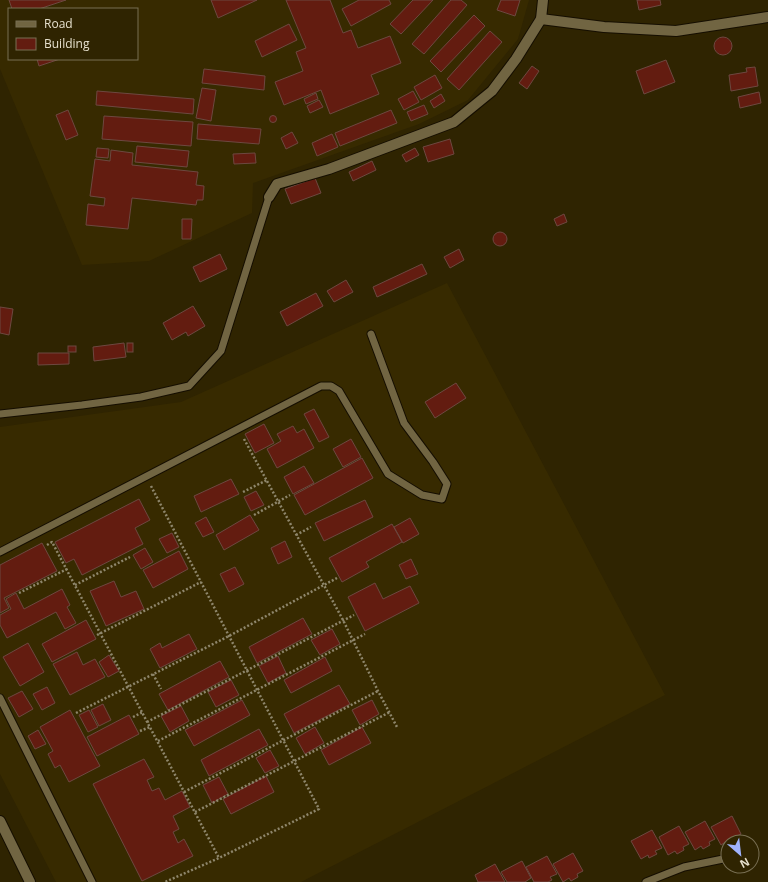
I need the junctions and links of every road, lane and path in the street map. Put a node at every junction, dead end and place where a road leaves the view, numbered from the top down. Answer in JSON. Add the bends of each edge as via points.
{"nodes":[{"id":1,"x":543,"y":0,"type":"edge"},
{"id":2,"x":768,"y":17,"type":"edge"},
{"id":3,"x":541,"y":19,"type":"junction"},
{"id":4,"x":269,"y":197,"type":"joint"},
{"id":5,"x":371,"y":334,"type":"dead end"},
{"id":6,"x":0,"y":414,"type":"edge"},
{"id":7,"x":244,"y":439,"type":"dead end"},
{"id":8,"x":146,"y":476,"type":"junction"},
{"id":9,"x":267,"y":480,"type":"junction"},
{"id":10,"x":243,"y":492,"type":"dead end"},
{"id":11,"x":290,"y":495,"type":"dead end"},
{"id":12,"x":278,"y":502,"type":"junction"},
{"id":13,"x":254,"y":515,"type":"dead end"},
{"id":14,"x":311,"y":527,"type":"dead end"},
{"id":15,"x":296,"y":535,"type":"junction"},
{"id":16,"x":47,"y":545,"type":"dead end"},
{"id":17,"x":0,"y":552,"type":"edge"},
{"id":18,"x":130,"y":557,"type":"dead end"},
{"id":19,"x":67,"y":569,"type":"junction"},
{"id":20,"x":337,"y":578,"type":"dead end"},
{"id":21,"x":201,"y":582,"type":"junction"},
{"id":22,"x":75,"y":585,"type":"junction"},
{"id":23,"x":324,"y":585,"type":"junction"},
{"id":24,"x":18,"y":593,"type":"dead end"},
{"id":25,"x":354,"y":615,"type":"dead end"},
{"id":26,"x":343,"y":620,"type":"junction"},
{"id":27,"x":99,"y":634,"type":"junction"},
{"id":28,"x":365,"y":634,"type":"dead end"},
{"id":29,"x":229,"y":636,"type":"junction"},
{"id":30,"x":353,"y":640,"type":"junction"},
{"id":31,"x":247,"y":670,"type":"junction"},
{"id":32,"x":153,"y":674,"type":"junction"},
{"id":33,"x":129,"y":687,"type":"junction"},
{"id":34,"x":161,"y":689,"type":"dead end"},
{"id":35,"x":257,"y":690,"type":"junction"},
{"id":36,"x":378,"y":691,"type":"junction"},
{"id":37,"x":0,"y":698,"type":"edge"},
{"id":38,"x":143,"y":712,"type":"junction"},
{"id":39,"x":390,"y":712,"type":"junction"},
{"id":40,"x":76,"y":713,"type":"dead end"},
{"id":41,"x":134,"y":717,"type":"dead end"},
{"id":42,"x":147,"y":722,"type":"junction"},
{"id":43,"x":150,"y":727,"type":"junction"},
{"id":44,"x":397,"y":727,"type":"dead end"},
{"id":45,"x":140,"y":731,"type":"dead end"},
{"id":46,"x":283,"y":740,"type":"junction"},
{"id":47,"x":158,"y":742,"type":"junction"},
{"id":48,"x":294,"y":761,"type":"junction"},
{"id":49,"x":184,"y":792,"type":"junction"},
{"id":50,"x":195,"y":812,"type":"junction"},
{"id":51,"x":0,"y":821,"type":"edge"},
{"id":52,"x":219,"y":858,"type":"junction"},
{"id":53,"x":720,"y":860,"type":"edge"},
{"id":54,"x":30,"y":882,"type":"edge"},
{"id":55,"x":92,"y":882,"type":"edge"},
{"id":56,"x":165,"y":882,"type":"edge"},
{"id":57,"x":646,"y":882,"type":"edge"}],
"edges":[{"from":1,"to":3,"type":"street"},
{"from":2,"to":3,"type":"street","via":[[676,32]]},
{"from":3,"to":4,"type":"street","via":[[492,91],[454,122],[329,169],[277,184]]},
{"from":4,"to":6,"type":"lane","via":[[221,351],[189,386],[141,397]]},
{"from":5,"to":8,"type":"lane","via":[[404,423],[447,484],[442,499],[422,495],[388,474],[339,392],[331,386],[321,386]]},
{"from":7,"to":9,"type":"path"},
{"from":8,"to":17,"type":"lane"},
{"from":8,"to":21,"type":"path"},
{"from":9,"to":10,"type":"path"},
{"from":9,"to":12,"type":"path"},
{"from":11,"to":12,"type":"path"},
{"from":12,"to":13,"type":"path"},
{"from":12,"to":15,"type":"path"},
{"from":14,"to":15,"type":"path"},
{"from":15,"to":23,"type":"path"},
{"from":16,"to":19,"type":"path","via":[[52,542]]},
{"from":18,"to":22,"type":"path"},
{"from":19,"to":22,"type":"path"},
{"from":19,"to":24,"type":"path"},
{"from":20,"to":23,"type":"path"},
{"from":21,"to":27,"type":"path"},
{"from":21,"to":29,"type":"path"},
{"from":22,"to":27,"type":"path"},
{"from":23,"to":26,"type":"path"},
{"from":23,"to":29,"type":"path"},
{"from":25,"to":26,"type":"path"},
{"from":26,"to":30,"type":"path"},
{"from":26,"to":31,"type":"path"},
{"from":27,"to":33,"type":"path"},
{"from":28,"to":30,"type":"path"},
{"from":29,"to":31,"type":"path"},
{"from":29,"to":32,"type":"path"},
{"from":30,"to":35,"type":"path"},
{"from":30,"to":36,"type":"path"},
{"from":31,"to":35,"type":"path"},
{"from":31,"to":42,"type":"path"},
{"from":32,"to":33,"type":"path"},
{"from":32,"to":34,"type":"path"},
{"from":33,"to":38,"type":"path"},
{"from":33,"to":40,"type":"path"},
{"from":35,"to":46,"type":"path"},
{"from":35,"to":47,"type":"path"},
{"from":36,"to":39,"type":"path"},
{"from":36,"to":46,"type":"path"},
{"from":37,"to":55,"type":"lane"},
{"from":38,"to":41,"type":"path"},
{"from":38,"to":42,"type":"path"},
{"from":39,"to":44,"type":"path"},
{"from":39,"to":48,"type":"path"},
{"from":42,"to":43,"type":"path"},
{"from":43,"to":45,"type":"path"},
{"from":43,"to":47,"type":"path"},
{"from":46,"to":48,"type":"path"},
{"from":46,"to":49,"type":"path"},
{"from":47,"to":49,"type":"path"},
{"from":48,"to":50,"type":"path"},
{"from":48,"to":52,"type":"path","via":[[318,809]]},
{"from":49,"to":50,"type":"path"},
{"from":50,"to":52,"type":"path"},
{"from":51,"to":54,"type":"street"},
{"from":52,"to":56,"type":"path"},
{"from":53,"to":57,"type":"lane","via":[[684,867]]}]}
